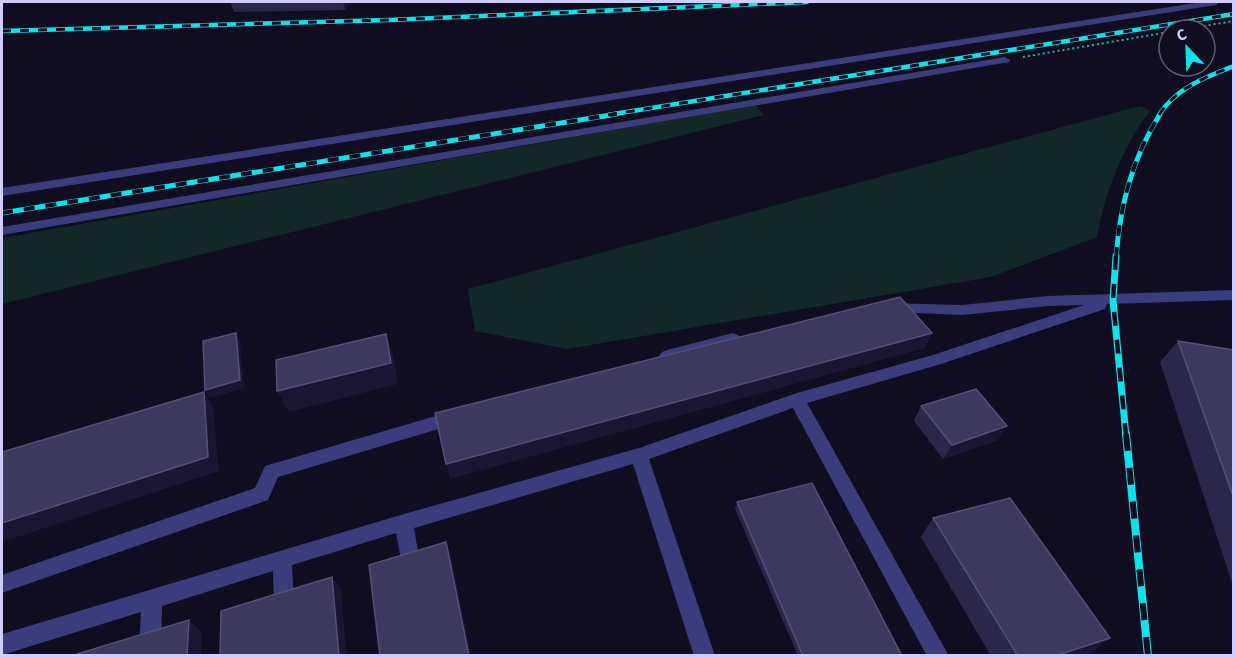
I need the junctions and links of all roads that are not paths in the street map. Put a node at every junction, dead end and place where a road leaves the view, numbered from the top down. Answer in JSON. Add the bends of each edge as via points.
{"nodes":[{"id":1,"x":1216,"y":2,"type":"edge"},
{"id":2,"x":1005,"y":60,"type":"road end"},
{"id":3,"x":2,"y":192,"type":"edge"},
{"id":4,"x":2,"y":231,"type":"edge"},
{"id":5,"x":1233,"y":295,"type":"edge"},
{"id":6,"x":1113,"y":300,"type":"junction"},
{"id":7,"x":879,"y":309,"type":"edge"},
{"id":8,"x":746,"y":337,"type":"edge"},
{"id":9,"x":656,"y":359,"type":"edge"},
{"id":10,"x":797,"y":400,"type":"junction"},
{"id":11,"x":475,"y":412,"type":"edge"},
{"id":12,"x":639,"y":455,"type":"junction"},
{"id":13,"x":404,"y":522,"type":"junction"},
{"id":14,"x":282,"y":559,"type":"junction"},
{"id":15,"x":411,"y":568,"type":"edge"},
{"id":16,"x":2,"y":584,"type":"edge"},
{"id":17,"x":152,"y":599,"type":"junction"},
{"id":18,"x":284,"y":607,"type":"edge"},
{"id":19,"x":2,"y":645,"type":"edge"},
{"id":20,"x":150,"y":648,"type":"edge"},
{"id":21,"x":705,"y":656,"type":"edge"},
{"id":22,"x":939,"y":656,"type":"edge"}],
"edges":[{"from":1,"to":3,"type":"lane"},
{"from":2,"to":4,"type":"lane"},
{"from":5,"to":6,"type":"lane"},
{"from":6,"to":7,"type":"lane","via":[[1048,301],[962,310]]},
{"from":6,"to":10,"type":"lane","via":[[935,360]]},
{"from":8,"to":9,"type":"lane"},
{"from":10,"to":12,"type":"lane"},
{"from":10,"to":22,"type":"lane"},
{"from":11,"to":16,"type":"lane","via":[[271,471],[262,494]]},
{"from":12,"to":13,"type":"lane"},
{"from":12,"to":21,"type":"lane"},
{"from":13,"to":14,"type":"lane"},
{"from":13,"to":15,"type":"lane"},
{"from":14,"to":17,"type":"lane"},
{"from":14,"to":18,"type":"lane"},
{"from":17,"to":19,"type":"lane"},
{"from":17,"to":20,"type":"lane"}]}
